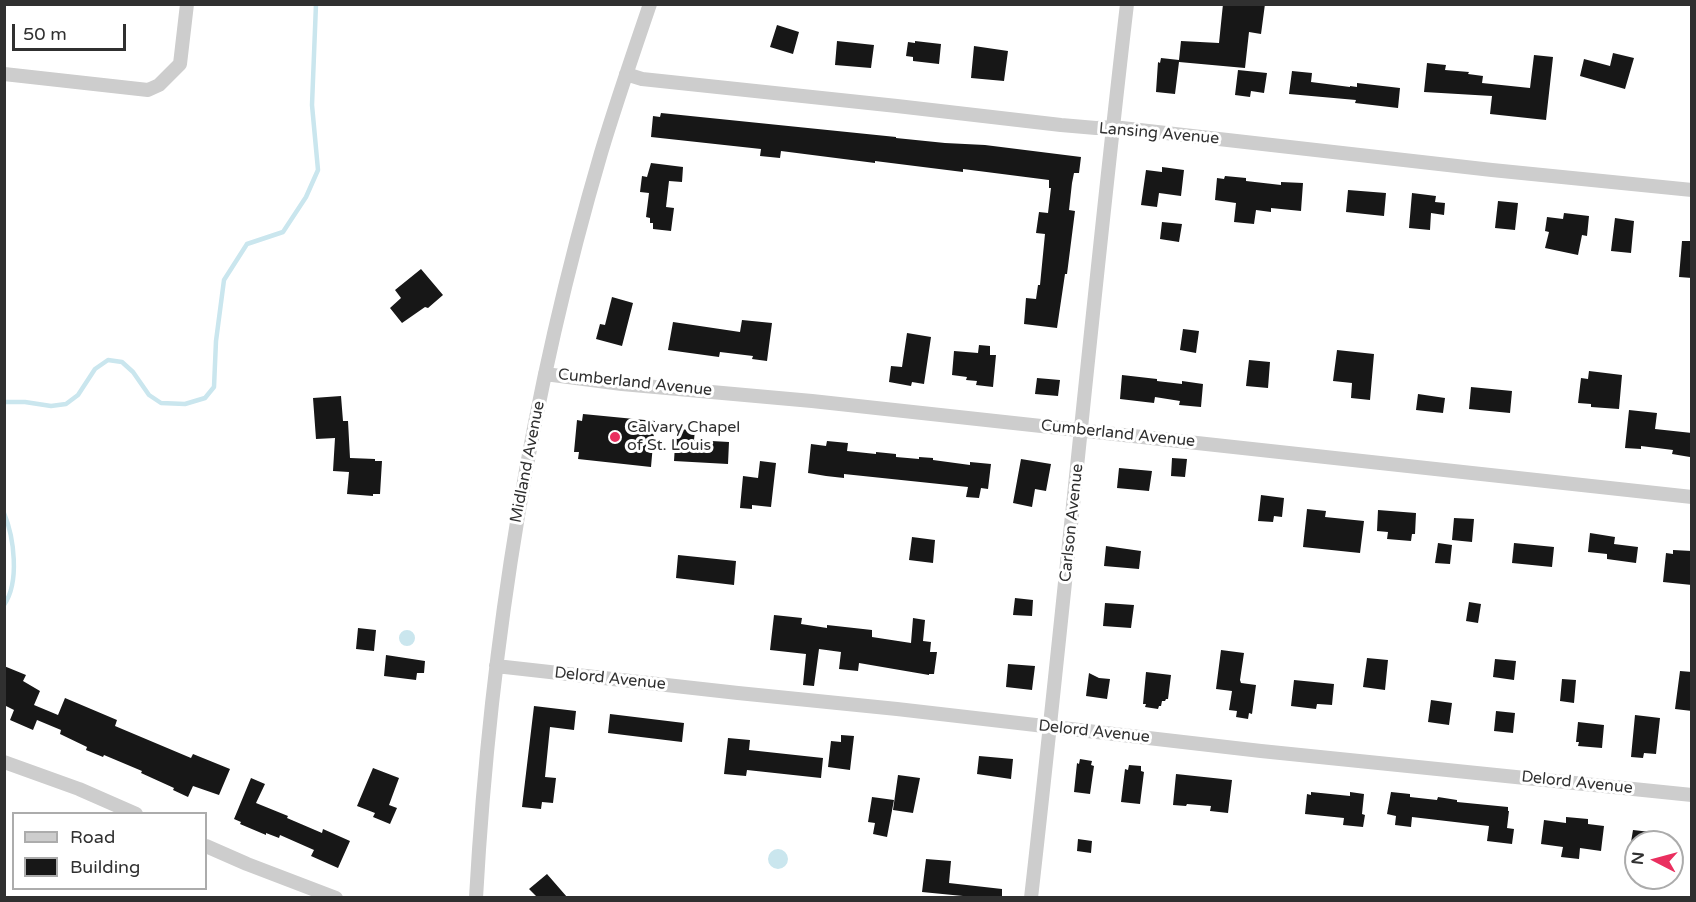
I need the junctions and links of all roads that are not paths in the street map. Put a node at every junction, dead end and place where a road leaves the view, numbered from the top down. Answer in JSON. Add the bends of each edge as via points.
{"nodes":[{"id":1,"x":187,"y":4,"type":"edge"},
{"id":2,"x":650,"y":4,"type":"edge"},
{"id":3,"x":1127,"y":4,"type":"edge"},
{"id":4,"x":4,"y":74,"type":"edge"},
{"id":5,"x":626,"y":74,"type":"junction"},
{"id":6,"x":1113,"y":128,"type":"junction"},
{"id":7,"x":1692,"y":190,"type":"edge"},
{"id":8,"x":545,"y":374,"type":"junction"},
{"id":9,"x":1082,"y":430,"type":"junction"},
{"id":10,"x":1692,"y":497,"type":"edge"},
{"id":11,"x":496,"y":666,"type":"junction"},
{"id":12,"x":1050,"y":728,"type":"junction"},
{"id":13,"x":4,"y":762,"type":"edge"},
{"id":14,"x":1692,"y":795,"type":"edge"},
{"id":15,"x":134,"y":812,"type":"edge"},
{"id":16,"x":207,"y":846,"type":"edge"},
{"id":17,"x":336,"y":897,"type":"edge"},
{"id":18,"x":476,"y":897,"type":"edge"},
{"id":19,"x":1031,"y":897,"type":"edge"}],
"edges":[{"from":1,"to":4,"type":"street","via":[[180,64],[159,85],[148,90]]},
{"from":2,"to":5,"type":"street","name":"Midland Avenue"},
{"from":3,"to":6,"type":"street","name":"Carlson Avenue"},
{"from":5,"to":6,"type":"street","name":"Lansing Avenue","via":[[642,79]]},
{"from":5,"to":8,"type":"street","name":"Midland Avenue","via":[[584,213]]},
{"from":6,"to":7,"type":"street","name":"Lansing Avenue"},
{"from":6,"to":9,"type":"street","name":"Carlson Avenue"},
{"from":8,"to":9,"type":"street","name":"Cumberland Avenue"},
{"from":8,"to":11,"type":"street","name":"Midland Avenue","via":[[517,515]]},
{"from":9,"to":10,"type":"street","name":"Cumberland Avenue"},
{"from":9,"to":12,"type":"street","name":"Carlson Avenue"},
{"from":11,"to":12,"type":"street","name":"Delord Avenue"},
{"from":11,"to":18,"type":"street","name":"Midland Avenue"},
{"from":12,"to":14,"type":"street","name":"Delord Avenue"},
{"from":12,"to":19,"type":"street","name":"Carlson Avenue"},
{"from":13,"to":15,"type":"street"},
{"from":16,"to":17,"type":"street"}]}
